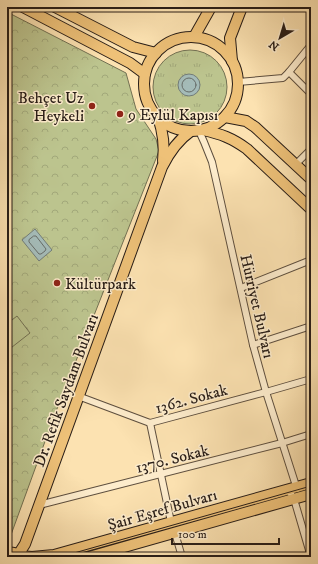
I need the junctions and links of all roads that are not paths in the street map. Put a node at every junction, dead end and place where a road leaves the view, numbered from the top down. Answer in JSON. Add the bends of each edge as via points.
{"nodes":[{"id":1,"x":23,"y":7,"type":"edge"},
{"id":2,"x":55,"y":7,"type":"edge"},
{"id":3,"x":211,"y":7,"type":"edge"},
{"id":4,"x":242,"y":7,"type":"edge"},
{"id":5,"x":194,"y":37,"type":"junction"},
{"id":6,"x":311,"y":45,"type":"edge"},
{"id":7,"x":156,"y":53,"type":"junction"},
{"id":8,"x":232,"y":61,"type":"junction"},
{"id":9,"x":289,"y":72,"type":"junction"},
{"id":10,"x":145,"y":74,"type":"junction"},
{"id":11,"x":238,"y":82,"type":"junction"},
{"id":12,"x":311,"y":94,"type":"edge"},
{"id":13,"x":158,"y":117,"type":"junction"},
{"id":14,"x":226,"y":117,"type":"junction"},
{"id":15,"x":197,"y":131,"type":"junction"},
{"id":16,"x":311,"y":149,"type":"edge"},
{"id":17,"x":295,"y":164,"type":"junction"},
{"id":18,"x":162,"y":167,"type":"junction"},
{"id":19,"x":311,"y":179,"type":"edge"},
{"id":20,"x":311,"y":209,"type":"edge"},
{"id":21,"x":311,"y":260,"type":"edge"},
{"id":22,"x":241,"y":288,"type":"junction"},
{"id":23,"x":311,"y":326,"type":"edge"},
{"id":24,"x":252,"y":345,"type":"junction"},
{"id":25,"x":311,"y":379,"type":"edge"},
{"id":26,"x":266,"y":392,"type":"junction"},
{"id":27,"x":78,"y":396,"type":"junction"},
{"id":28,"x":150,"y":423,"type":"junction"},
{"id":29,"x":311,"y":434,"type":"edge"},
{"id":30,"x":282,"y":443,"type":"junction"},
{"id":31,"x":160,"y":474,"type":"junction"},
{"id":32,"x":311,"y":483,"type":"edge"},
{"id":33,"x":292,"y":488,"type":"junction"},
{"id":34,"x":311,"y":494,"type":"edge"},
{"id":35,"x":297,"y":498,"type":"junction"},
{"id":36,"x":39,"y":505,"type":"junction"},
{"id":37,"x":171,"y":522,"type":"junction"},
{"id":38,"x":175,"y":533,"type":"junction"},
{"id":39,"x":7,"y":552,"type":"edge"},
{"id":40,"x":20,"y":556,"type":"edge"},
{"id":41,"x":89,"y":557,"type":"edge"},
{"id":42,"x":182,"y":557,"type":"edge"},
{"id":43,"x":311,"y":557,"type":"edge"}],
"edges":[{"from":1,"to":10,"type":"main road","via":[[130,63]]},
{"from":2,"to":7,"type":"main road","via":[[133,47]]},
{"from":3,"to":5,"type":"main road"},
{"from":4,"to":8,"type":"main road","via":[[230,38]]},
{"from":5,"to":7,"type":"main road","via":[[173,41]]},
{"from":5,"to":8,"type":"main road","via":[[209,41],[223,49]]},
{"from":6,"to":9,"type":"street"},
{"from":7,"to":10,"type":"main road"},
{"from":8,"to":11,"type":"main road","via":[[237,71]]},
{"from":9,"to":11,"type":"street","via":[[283,78]]},
{"from":9,"to":12,"type":"street"},
{"from":10,"to":13,"type":"main road","via":[[144,88],[152,110]]},
{"from":11,"to":14,"type":"main road","via":[[233,107]]},
{"from":13,"to":15,"type":"main road","via":[[173,128]]},
{"from":13,"to":18,"type":"main road","via":[[165,150]]},
{"from":14,"to":15,"type":"main road","via":[[218,124]]},
{"from":14,"to":17,"type":"main road","via":[[246,121],[255,127]]},
{"from":15,"to":18,"type":"main road","via":[[184,136],[168,155]]},
{"from":15,"to":20,"type":"main road","via":[[218,133],[247,149]]},
{"from":15,"to":22,"type":"street","name":"Hürriyet Bulvarı","via":[[212,162]]},
{"from":16,"to":17,"type":"street"},
{"from":17,"to":19,"type":"main road"},
{"from":18,"to":27,"type":"main road","name":"Dr. Refik Saydam Bulvarı"},
{"from":21,"to":22,"type":"street"},
{"from":22,"to":24,"type":"street","name":"Hürriyet Bulvarı"},
{"from":23,"to":24,"type":"street"},
{"from":24,"to":26,"type":"street","name":"Hürriyet Bulvarı"},
{"from":25,"to":26,"type":"street","name":"1362. Sokak"},
{"from":26,"to":28,"type":"street","name":"1362. Sokak"},
{"from":26,"to":30,"type":"street","name":"Hürriyet Bulvarı"},
{"from":27,"to":28,"type":"street","name":"1362. Sokak"},
{"from":27,"to":36,"type":"main road","name":"Dr. Refik Saydam Bulvarı"},
{"from":28,"to":31,"type":"street"},
{"from":29,"to":30,"type":"street","name":"1370. Sokak"},
{"from":30,"to":31,"type":"street","name":"1370. Sokak"},
{"from":30,"to":33,"type":"street","name":"Hürriyet Bulvarı"},
{"from":31,"to":36,"type":"street","name":"1370. Sokak"},
{"from":31,"to":37,"type":"street"},
{"from":32,"to":33,"type":"main road","name":"Şair Eşref Bulvarı"},
{"from":33,"to":35,"type":"street","name":"Hürriyet Bulvarı"},
{"from":33,"to":37,"type":"main road","name":"Şair Eşref Bulvarı"},
{"from":34,"to":35,"type":"main road"},
{"from":35,"to":38,"type":"main road"},
{"from":35,"to":43,"type":"street","name":"Hürriyet Bulvarı"},
{"from":36,"to":40,"type":"main road","name":"Dr. Refik Saydam Bulvarı"},
{"from":37,"to":40,"type":"main road","name":"Şair Eşref Bulvarı","via":[[54,555]]},
{"from":38,"to":41,"type":"main road"},
{"from":38,"to":42,"type":"street"},
{"from":39,"to":40,"type":"main road","name":"Şair Eşref Bulvarı"}]}
